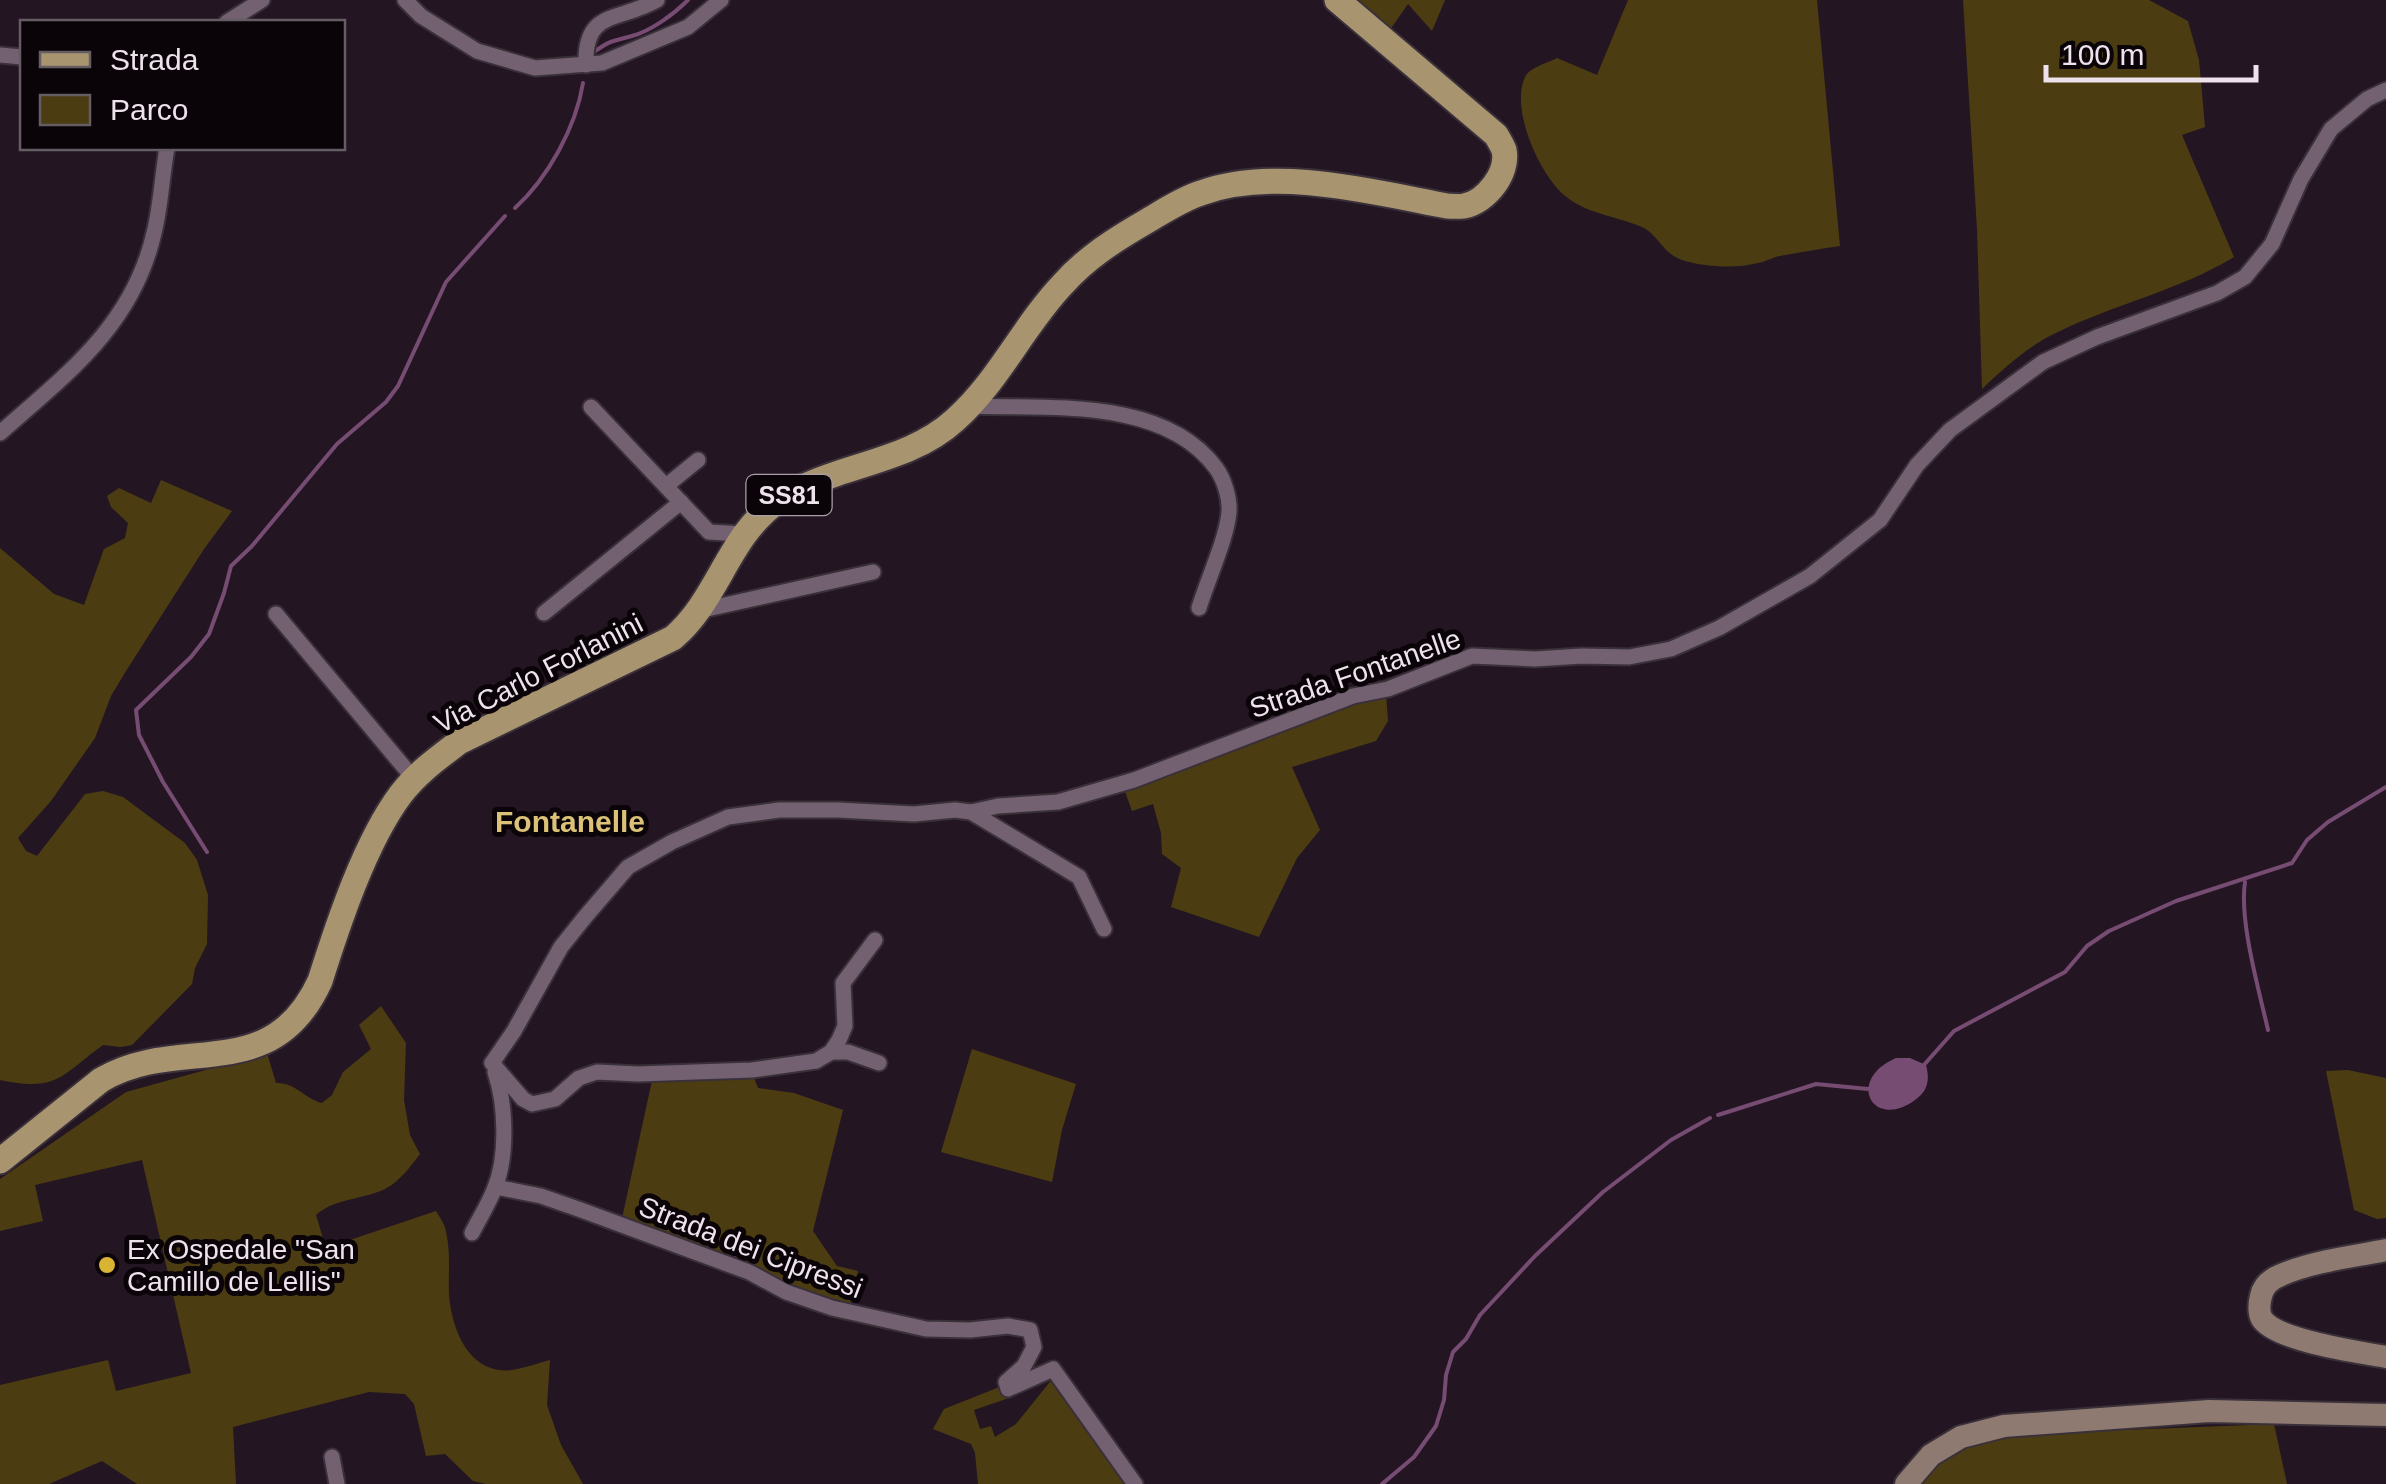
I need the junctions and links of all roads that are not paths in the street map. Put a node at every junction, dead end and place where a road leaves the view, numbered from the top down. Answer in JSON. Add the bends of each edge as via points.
{"nodes":[{"id":1,"x":246,"y":0,"type":"edge"},
{"id":2,"x":262,"y":0,"type":"edge"},
{"id":3,"x":405,"y":0,"type":"edge"},
{"id":4,"x":658,"y":0,"type":"edge"},
{"id":5,"x":721,"y":0,"type":"edge"},
{"id":6,"x":1337,"y":0,"type":"edge"},
{"id":7,"x":226,"y":20,"type":"edge"},
{"id":8,"x":227,"y":20,"type":"edge"},
{"id":9,"x":586,"y":64,"type":"junction"},
{"id":10,"x":2386,"y":90,"type":"edge"},
{"id":11,"x":167,"y":150,"type":"edge"},
{"id":12,"x":970,"y":406,"type":"junction"},
{"id":13,"x":591,"y":407,"type":"dead end"},
{"id":14,"x":0,"y":433,"type":"edge"},
{"id":15,"x":698,"y":460,"type":"dead end"},
{"id":16,"x":666,"y":486,"type":"junction"},
{"id":17,"x":681,"y":502,"type":"junction"},
{"id":18,"x":742,"y":534,"type":"junction"},
{"id":19,"x":873,"y":572,"type":"dead end"},
{"id":20,"x":1199,"y":608,"type":"dead end"},
{"id":21,"x":698,"y":612,"type":"junction"},
{"id":22,"x":544,"y":613,"type":"dead end"},
{"id":23,"x":276,"y":614,"type":"dead end"},
{"id":24,"x":414,"y":779,"type":"junction"},
{"id":25,"x":970,"y":812,"type":"junction"},
{"id":26,"x":1104,"y":929,"type":"dead end"},
{"id":27,"x":875,"y":940,"type":"dead end"},
{"id":28,"x":831,"y":1052,"type":"junction"},
{"id":29,"x":878,"y":1063,"type":"dead end"},
{"id":30,"x":492,"y":1064,"type":"junction"},
{"id":31,"x":0,"y":1160,"type":"edge"},
{"id":32,"x":496,"y":1187,"type":"junction"},
{"id":33,"x":472,"y":1233,"type":"dead end"},
{"id":34,"x":2386,"y":1250,"type":"edge"},
{"id":35,"x":2386,"y":1357,"type":"edge"},
{"id":36,"x":2386,"y":1415,"type":"edge"},
{"id":37,"x":332,"y":1457,"type":"dead end"},
{"id":38,"x":338,"y":1484,"type":"edge"},
{"id":39,"x":1135,"y":1484,"type":"edge"},
{"id":40,"x":1906,"y":1484,"type":"edge"}],
"edges":[{"from":1,"to":7,"type":"street"},
{"from":2,"to":8,"type":"street"},
{"from":3,"to":9,"type":"street","via":[[476,51],[535,68]]},
{"from":4,"to":9,"type":"street","via":[[592,28]]},
{"from":5,"to":9,"type":"street","via":[[688,27],[602,64]]},
{"from":6,"to":12,"type":"main road","name":"Via Carlo Forlanini","number":"SS81","via":[[1496,135],[1503,164],[1488,192],[1463,207],[1281,182],[1199,193],[1090,258],[1061,285]]},
{"from":10,"to":25,"type":"street","name":"Strada Fontanelle","via":[[2331,129],[2272,244],[2245,276],[2043,362],[1950,430],[1880,520],[1843,552],[1720,628],[1671,649],[1629,657],[1472,656],[1134,780],[1058,802]]},
{"from":11,"to":14,"type":"street","via":[[154,234],[116,322]]},
{"from":12,"to":18,"type":"main road","name":"Via Carlo Forlanini","number":"SS81","via":[[912,448],[778,501]]},
{"from":12,"to":20,"type":"street","via":[[1099,410],[1166,426],[1204,451],[1223,477],[1230,510]]},
{"from":13,"to":16,"type":"street"},
{"from":15,"to":16,"type":"street"},
{"from":16,"to":17,"type":"street"},
{"from":17,"to":18,"type":"street","via":[[709,532]]},
{"from":17,"to":22,"type":"street"},
{"from":18,"to":21,"type":"main road","name":"Via Carlo Forlanini","number":"SS81"},
{"from":19,"to":21,"type":"street"},
{"from":21,"to":24,"type":"main road","name":"Via Carlo Forlanini","number":"SS81","via":[[673,638],[459,742]]},
{"from":23,"to":24,"type":"street"},
{"from":24,"to":31,"type":"main road","name":"Via Carlo Forlanini","number":"SS81","via":[[373,841],[320,981],[297,1019],[247,1049],[118,1070]]},
{"from":25,"to":26,"type":"street","via":[[1079,877]]},
{"from":25,"to":30,"type":"street","name":"Strada Fontanelle","via":[[779,810],[728,817],[672,842],[628,867],[560,948]]},
{"from":27,"to":28,"type":"street","via":[[844,982],[845,1026]]},
{"from":28,"to":29,"type":"street"},
{"from":28,"to":30,"type":"street","via":[[816,1061],[752,1070],[597,1072],[554,1099],[532,1104]]},
{"from":30,"to":32,"type":"street","via":[[504,1118]]},
{"from":32,"to":33,"type":"street"},
{"from":32,"to":39,"type":"street","name":"Strada dei Cipressi","via":[[581,1210],[832,1308],[926,1329],[1030,1330],[1034,1347],[1006,1382],[1008,1389],[1053,1369]]},
{"from":34,"to":35,"type":"main road","via":[[2276,1276],[2258,1304],[2262,1319],[2277,1332]]},
{"from":36,"to":40,"type":"main road","via":[[2208,1411],[2004,1426],[1961,1437],[1930,1455]]},
{"from":37,"to":38,"type":"street"}]}
